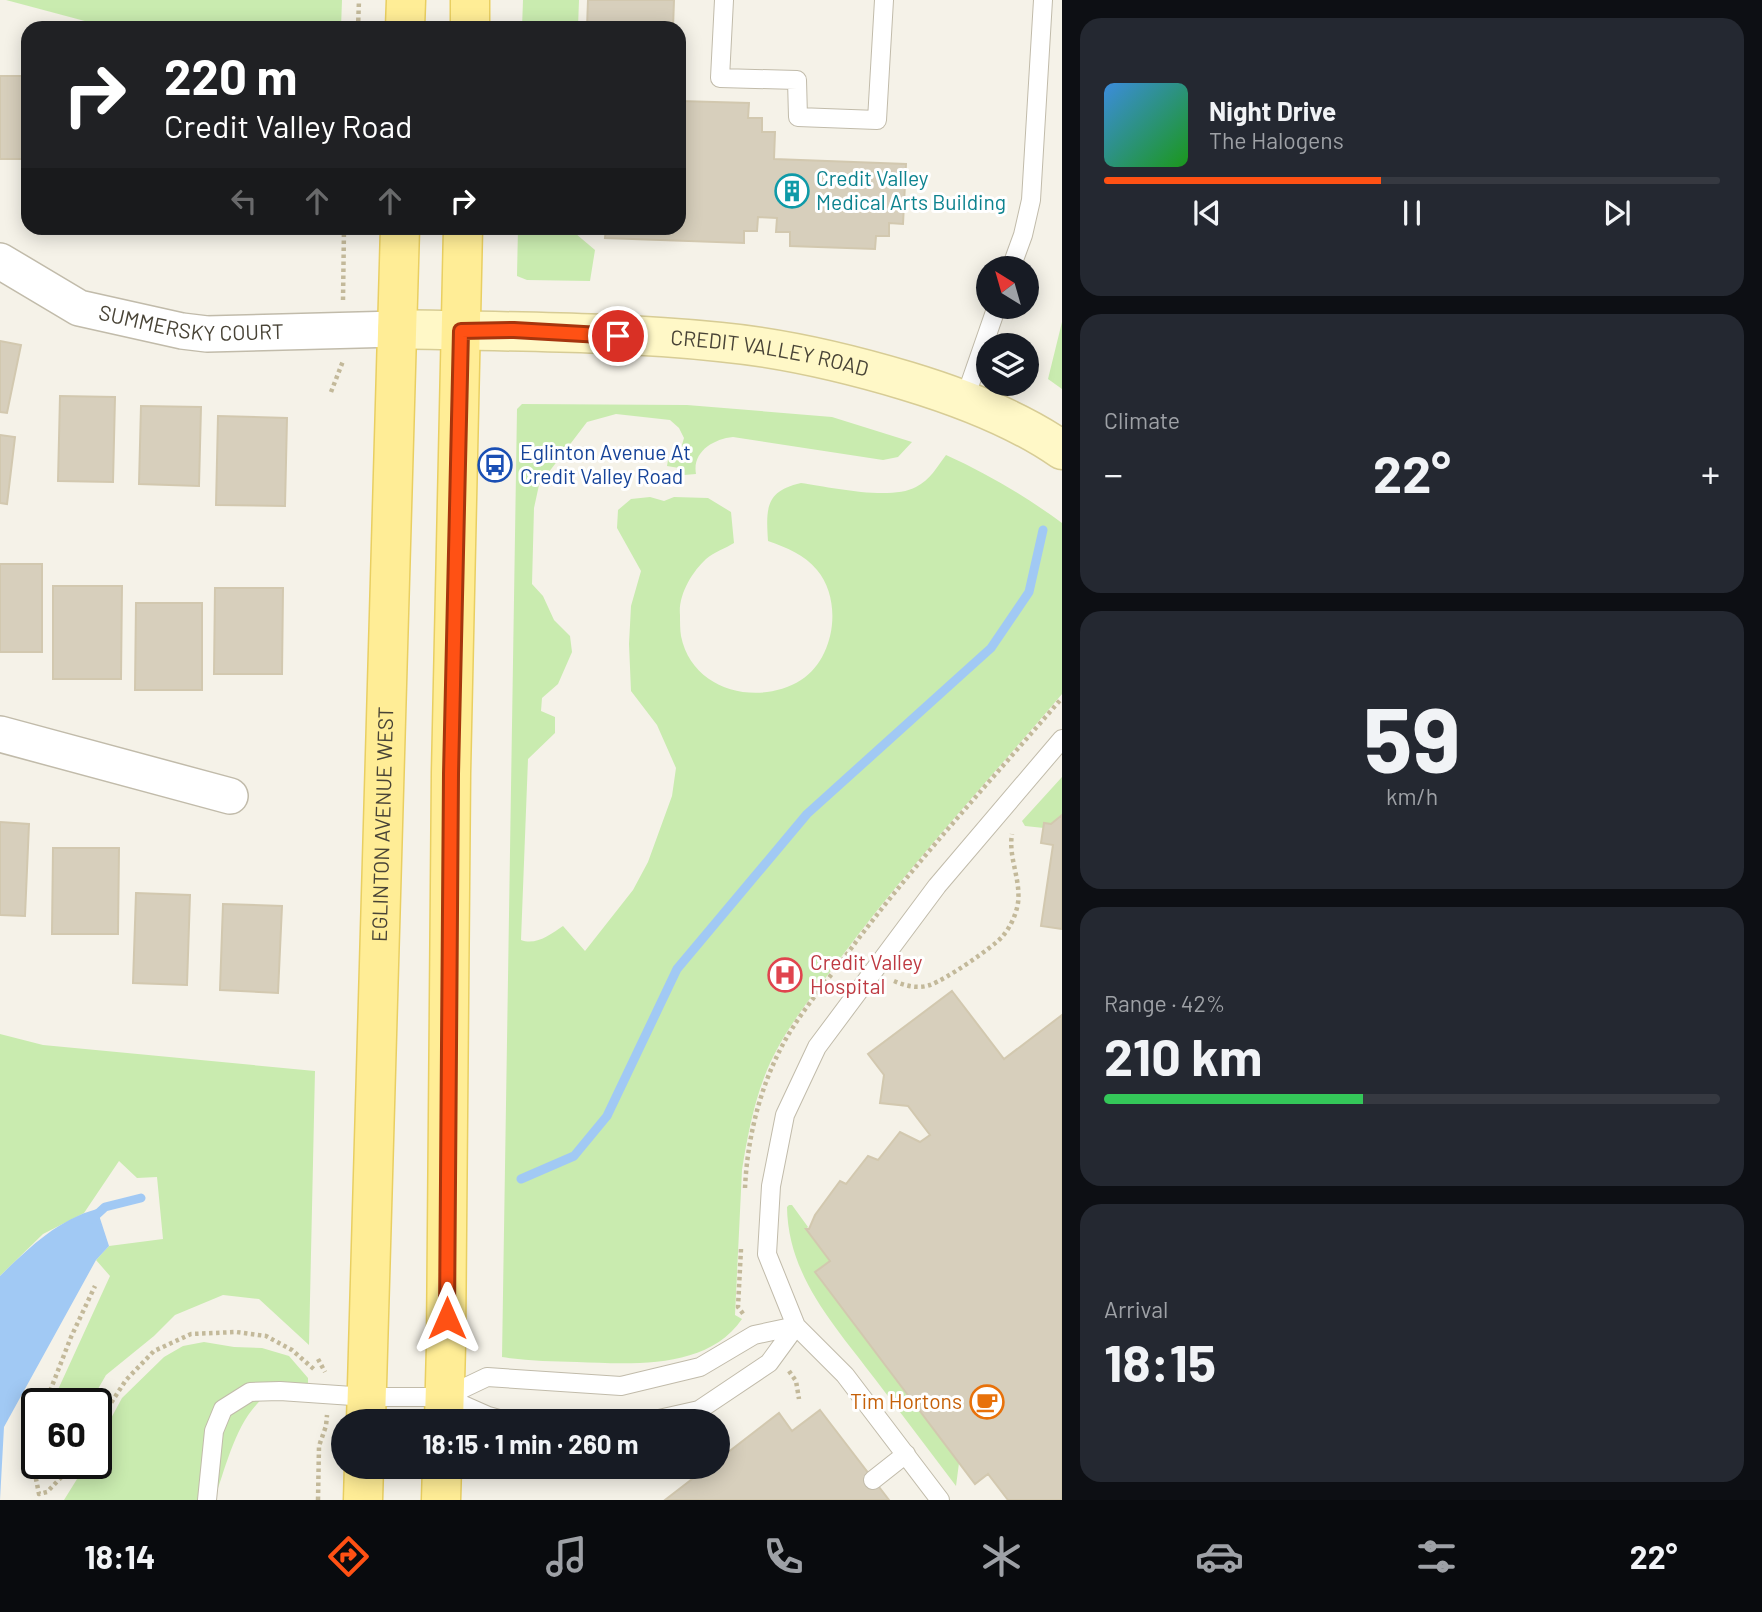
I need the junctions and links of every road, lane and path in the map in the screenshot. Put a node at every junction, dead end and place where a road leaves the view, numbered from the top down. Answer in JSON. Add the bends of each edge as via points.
{"nodes":[{"id":1,"x":359,"y":0,"type":"edge"},
{"id":2,"x":406,"y":0,"type":"edge"},
{"id":3,"x":470,"y":0,"type":"edge"},
{"id":4,"x":724,"y":0,"type":"edge"},
{"id":5,"x":884,"y":0,"type":"edge"},
{"id":6,"x":1043,"y":0,"type":"edge"},
{"id":7,"x":358,"y":21,"type":"edge"},
{"id":8,"x":405,"y":21,"type":"edge"},
{"id":9,"x":470,"y":21,"type":"edge"},
{"id":10,"x":344,"y":235,"type":"edge"},
{"id":11,"x":400,"y":235,"type":"edge"},
{"id":12,"x":463,"y":235,"type":"edge"},
{"id":13,"x":1015,"y":256,"type":"edge"},
{"id":14,"x":0,"y":261,"type":"edge"},
{"id":15,"x":343,"y":300,"type":"dead end"},
{"id":16,"x":993,"y":319,"type":"edge"},
{"id":17,"x":397,"y":329,"type":"junction"},
{"id":18,"x":461,"y":331,"type":"junction"},
{"id":19,"x":343,"y":365,"type":"dead end"},
{"id":20,"x":331,"y":392,"type":"dead end"},
{"id":21,"x":964,"y":401,"type":"junction"},
{"id":22,"x":1062,"y":450,"type":"edge"},
{"id":23,"x":0,"y":733,"type":"edge"},
{"id":24,"x":1062,"y":739,"type":"edge"},
{"id":25,"x":230,"y":796,"type":"dead end"},
{"id":26,"x":1013,"y":830,"type":"dead end"},
{"id":27,"x":875,"y":969,"type":"junction"},
{"id":28,"x":95,"y":1286,"type":"dead end"},
{"id":29,"x":796,"y":1326,"type":"junction"},
{"id":30,"x":317,"y":1371,"type":"dead end"},
{"id":31,"x":51,"y":1388,"type":"edge"},
{"id":32,"x":112,"y":1401,"type":"edge"},
{"id":33,"x":366,"y":1409,"type":"edge"},
{"id":34,"x":444,"y":1409,"type":"edge"},
{"id":35,"x":700,"y":1409,"type":"edge"},
{"id":36,"x":326,"y":1426,"type":"dead end"},
{"id":37,"x":906,"y":1454,"type":"junction"},
{"id":38,"x":36,"y":1479,"type":"edge"},
{"id":39,"x":60,"y":1479,"type":"edge"},
{"id":40,"x":364,"y":1479,"type":"edge"},
{"id":41,"x":442,"y":1479,"type":"edge"},
{"id":42,"x":873,"y":1480,"type":"dead end"},
{"id":43,"x":207,"y":1500,"type":"edge"},
{"id":44,"x":318,"y":1500,"type":"edge"},
{"id":45,"x":363,"y":1500,"type":"edge"},
{"id":46,"x":441,"y":1500,"type":"edge"},
{"id":47,"x":940,"y":1500,"type":"edge"}],
"edges":[{"from":1,"to":7,"type":"path"},
{"from":2,"to":8,"type":"main road"},
{"from":3,"to":9,"type":"main road"},
{"from":4,"to":5,"type":"lane","via":[[720,78],[797,80],[798,117],[877,120]]},
{"from":6,"to":13,"type":"lane","via":[[1031,200]]},
{"from":10,"to":15,"type":"path"},
{"from":11,"to":17,"type":"main road","name":"EGLINTON AVENUE WEST"},
{"from":12,"to":18,"type":"main road"},
{"from":14,"to":17,"type":"street","name":"SUMMERSKY COURT","via":[[79,308],[182,331]]},
{"from":16,"to":21,"type":"lane"},
{"from":17,"to":18,"type":"street","name":"CREDIT VALLEY ROAD"},
{"from":17,"to":33,"type":"main road","name":"EGLINTON AVENUE WEST"},
{"from":18,"to":21,"type":"street","name":"CREDIT VALLEY ROAD","via":[[721,342],[884,374]]},
{"from":18,"to":34,"type":"main road"},
{"from":19,"to":20,"type":"path"},
{"from":21,"to":22,"type":"street","name":"CREDIT VALLEY ROAD","via":[[1022,426]]},
{"from":23,"to":25,"type":"street"},
{"from":24,"to":27,"type":"lane","via":[[937,886]]},
{"from":26,"to":27,"type":"path","via":[[1018,904],[1001,939],[929,986],[895,982]]},
{"from":27,"to":29,"type":"lane","via":[[817,1047],[785,1115],[771,1186],[767,1254]]},
{"from":28,"to":31,"type":"path"},
{"from":29,"to":34,"type":"lane","via":[[754,1335],[700,1367],[621,1385],[487,1377]]},
{"from":29,"to":35,"type":"lane","via":[[769,1363]]},
{"from":29,"to":37,"type":"lane","via":[[845,1375]]},
{"from":30,"to":32,"type":"path","via":[[266,1336],[191,1334],[154,1351]]},
{"from":33,"to":43,"type":"lane","via":[[280,1391],[250,1392],[223,1409],[214,1431]]},
{"from":36,"to":44,"type":"path","via":[[319,1446]]},
{"from":37,"to":42,"type":"lane"},
{"from":37,"to":47,"type":"lane"},
{"from":38,"to":39,"type":"path","via":[[39,1494]]},
{"from":40,"to":45,"type":"main road"},
{"from":41,"to":46,"type":"main road"}]}
